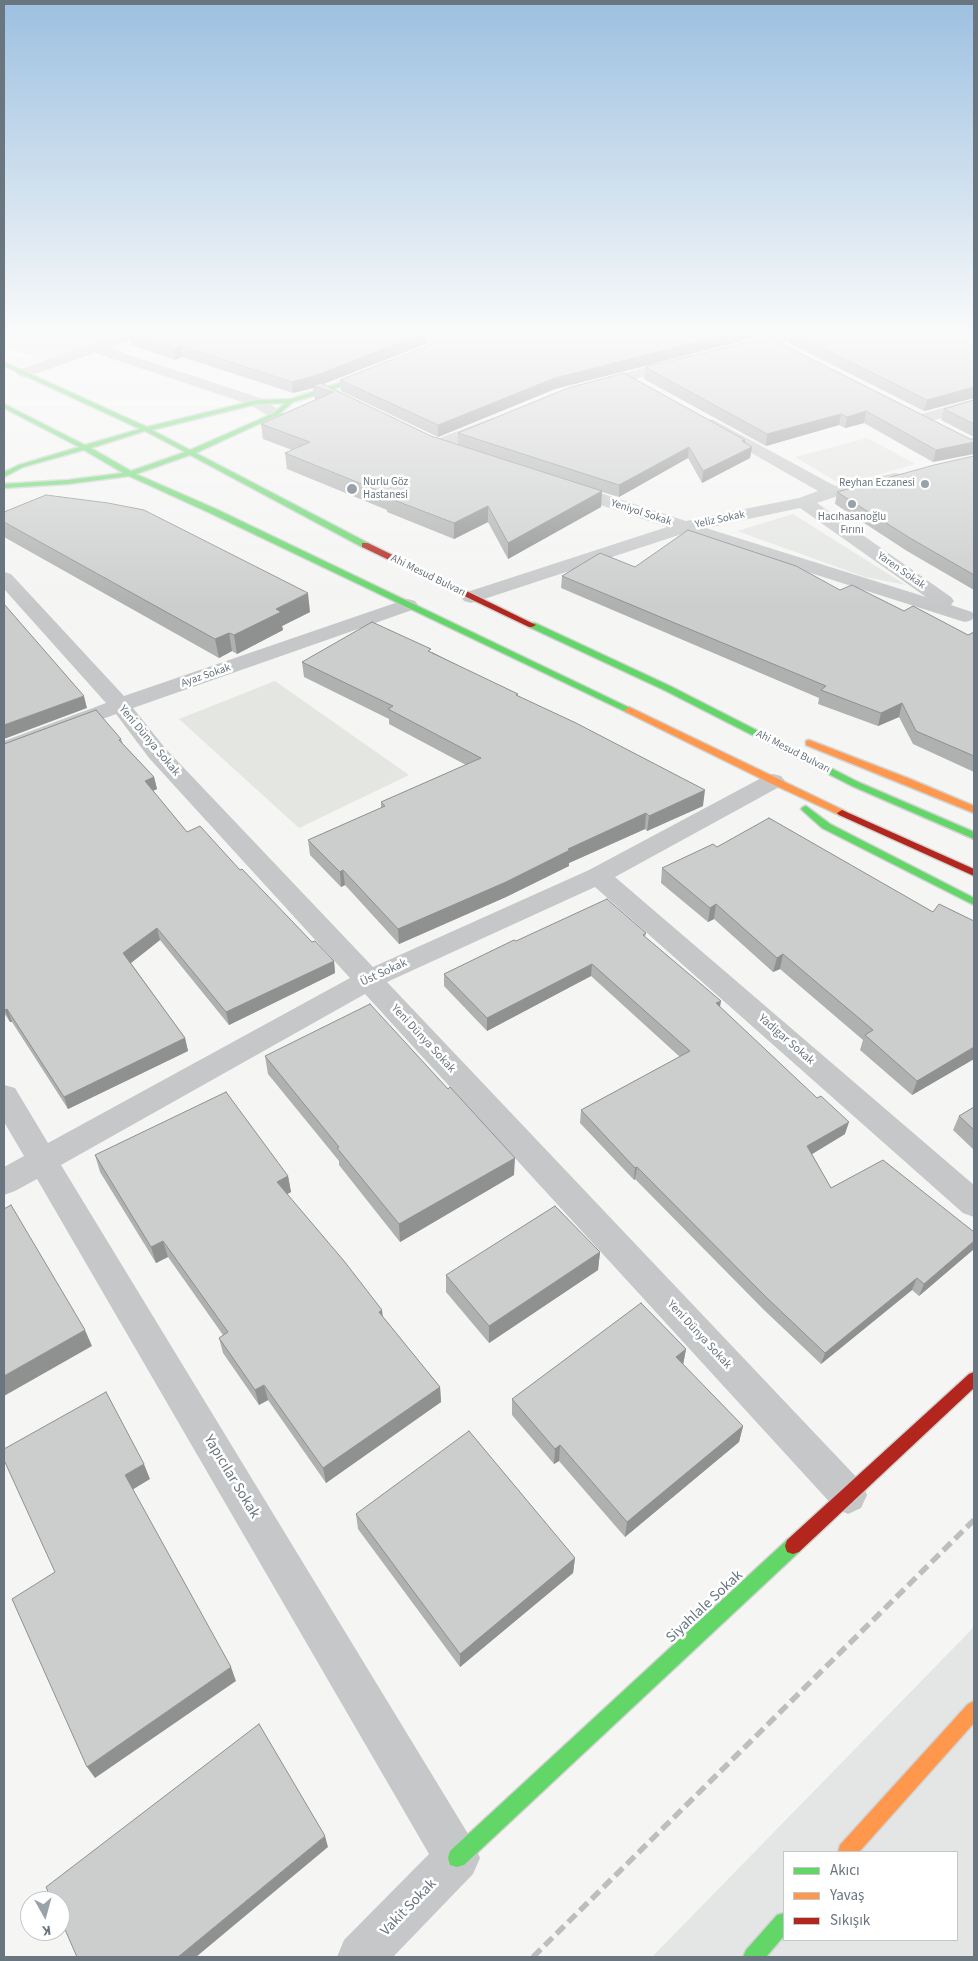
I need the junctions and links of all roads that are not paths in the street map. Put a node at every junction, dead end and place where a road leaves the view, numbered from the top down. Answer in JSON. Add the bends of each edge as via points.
{"nodes":[{"id":1,"x":36,"y":423,"type":"edge"},
{"id":2,"x":132,"y":423,"type":"edge"},
{"id":3,"x":173,"y":423,"type":"edge"},
{"id":4,"x":257,"y":423,"type":"edge"},
{"id":5,"x":492,"y":423,"type":"edge"},
{"id":6,"x":709,"y":423,"type":"edge"},
{"id":7,"x":932,"y":423,"type":"edge"},
{"id":8,"x":940,"y":427,"type":"edge"},
{"id":9,"x":146,"y":429,"type":"junction"},
{"id":10,"x":420,"y":437,"type":"edge"},
{"id":11,"x":438,"y":445,"type":"junction"},
{"id":12,"x":84,"y":447,"type":"junction"},
{"id":13,"x":189,"y":453,"type":"junction"},
{"id":14,"x":466,"y":455,"type":"edge"},
{"id":15,"x":130,"y":474,"type":"junction"},
{"id":16,"x":908,"y":474,"type":"edge"},
{"id":17,"x":4,"y":475,"type":"edge"},
{"id":18,"x":552,"y":483,"type":"edge"},
{"id":19,"x":4,"y":486,"type":"edge"},
{"id":20,"x":833,"y":492,"type":"junction"},
{"id":21,"x":803,"y":502,"type":"junction"},
{"id":22,"x":685,"y":527,"type":"junction"},
{"id":23,"x":4,"y":578,"type":"edge"},
{"id":24,"x":471,"y":597,"type":"junction"},
{"id":25,"x":408,"y":605,"type":"junction"},
{"id":26,"x":970,"y":619,"type":"edge"},
{"id":27,"x":667,"y":688,"type":"junction"},
{"id":28,"x":120,"y":706,"type":"junction"},
{"id":29,"x":778,"y":731,"type":"dead end"},
{"id":30,"x":796,"y":738,"type":"dead end"},
{"id":31,"x":4,"y":749,"type":"edge"},
{"id":32,"x":773,"y":781,"type":"junction"},
{"id":33,"x":974,"y":810,"type":"edge"},
{"id":34,"x":974,"y":836,"type":"edge"},
{"id":35,"x":974,"y":873,"type":"edge"},
{"id":36,"x":598,"y":876,"type":"junction"},
{"id":37,"x":974,"y":902,"type":"edge"},
{"id":38,"x":368,"y":980,"type":"junction"},
{"id":39,"x":4,"y":1096,"type":"edge"},
{"id":40,"x":43,"y":1161,"type":"junction"},
{"id":41,"x":4,"y":1182,"type":"edge"},
{"id":42,"x":974,"y":1204,"type":"edge"},
{"id":43,"x":974,"y":1379,"type":"edge"},
{"id":44,"x":848,"y":1495,"type":"junction"},
{"id":45,"x":974,"y":1710,"type":"edge"},
{"id":46,"x":848,"y":1851,"type":"edge"},
{"id":47,"x":457,"y":1858,"type":"junction"},
{"id":48,"x":783,"y":1923,"type":"edge"},
{"id":49,"x":360,"y":1957,"type":"edge"},
{"id":50,"x":753,"y":1957,"type":"edge"}],
"edges":[{"from":1,"to":12,"type":"main road"},
{"from":2,"to":9,"type":"main road","name":"Ahi Mesud Bulvarı"},
{"from":3,"to":9,"type":"main road"},
{"from":4,"to":13,"type":"main road"},
{"from":5,"to":11,"type":"street"},
{"from":6,"to":20,"type":"street"},
{"from":7,"to":8,"type":"street"},
{"from":9,"to":12,"type":"main road"},
{"from":9,"to":13,"type":"main road","name":"Ahi Mesud Bulvarı"},
{"from":10,"to":11,"type":"street"},
{"from":11,"to":14,"type":"street"},
{"from":12,"to":15,"type":"main road"},
{"from":12,"to":17,"type":"main road","via":[[21,466]]},
{"from":13,"to":15,"type":"main road"},
{"from":13,"to":24,"type":"main road","name":"Ahi Mesud Bulvarı","via":[[330,528]]},
{"from":15,"to":19,"type":"main road"},
{"from":15,"to":25,"type":"main road"},
{"from":16,"to":20,"type":"street","name":"Yeliz Sokak"},
{"from":18,"to":22,"type":"street","name":"Yeniyol Sokak"},
{"from":20,"to":21,"type":"street","name":"Yeliz Sokak"},
{"from":21,"to":22,"type":"street","name":"Yeliz Sokak"},
{"from":21,"to":26,"type":"street","name":"Yaren Sokak"},
{"from":22,"to":24,"type":"street","name":"Yeliz Sokak"},
{"from":22,"to":26,"type":"street","name":"Yeniyol Sokak"},
{"from":23,"to":28,"type":"street","name":"Yeni Dünya Sokak"},
{"from":24,"to":27,"type":"main road","name":"Ahi Mesud Bulvarı"},
{"from":25,"to":28,"type":"street","name":"Ayaz Sokak"},
{"from":25,"to":32,"type":"main road"},
{"from":27,"to":29,"type":"main road"},
{"from":27,"to":34,"type":"main road","name":"Ahi Mesud Bulvarı","via":[[855,784]]},
{"from":28,"to":31,"type":"street","name":"Ayaz Sokak"},
{"from":28,"to":38,"type":"street","name":"Yeni Dünya Sokak","via":[[157,753]]},
{"from":30,"to":33,"type":"main road"},
{"from":32,"to":35,"type":"main road"},
{"from":32,"to":36,"type":"street","name":"Üst Sokak"},
{"from":32,"to":37,"type":"main road","via":[[826,826]]},
{"from":36,"to":38,"type":"street","name":"Üst Sokak"},
{"from":36,"to":42,"type":"street","name":"Yadigar Sokak"},
{"from":38,"to":40,"type":"street","name":"Üst Sokak"},
{"from":38,"to":44,"type":"street","name":"Yeni Dünya Sokak"},
{"from":39,"to":40,"type":"street","name":"Yapıcılar Sokak"},
{"from":40,"to":41,"type":"street","name":"Üst Sokak"},
{"from":40,"to":47,"type":"street","name":"Yapıcılar Sokak"},
{"from":43,"to":44,"type":"main road","name":"Siyahlale Sokak"},
{"from":44,"to":47,"type":"main road","name":"Siyahlale Sokak"},
{"from":45,"to":46,"type":"main road"},
{"from":47,"to":49,"type":"street","name":"Vakit Sokak"},
{"from":48,"to":50,"type":"main road"}]}
